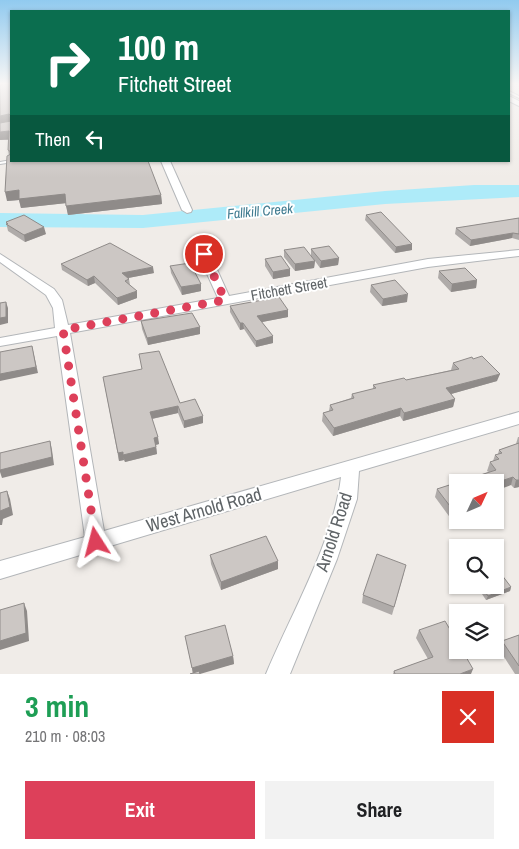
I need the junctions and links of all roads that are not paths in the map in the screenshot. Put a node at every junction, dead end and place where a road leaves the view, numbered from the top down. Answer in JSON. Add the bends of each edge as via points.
{"nodes":[{"id":1,"x":165,"y":162,"type":"edge"},
{"id":2,"x":187,"y":210,"type":"dead end"},
{"id":3,"x":519,"y":253,"type":"edge"},
{"id":4,"x":204,"y":254,"type":"dead end"},
{"id":5,"x":0,"y":257,"type":"edge"},
{"id":6,"x":225,"y":300,"type":"junction"},
{"id":7,"x":63,"y":330,"type":"junction"},
{"id":8,"x":0,"y":342,"type":"edge"},
{"id":9,"x":519,"y":418,"type":"edge"},
{"id":10,"x":351,"y":468,"type":"junction"},
{"id":11,"x":96,"y":542,"type":"junction"},
{"id":12,"x":0,"y":570,"type":"edge"},
{"id":13,"x":278,"y":674,"type":"edge"}],
"edges":[{"from":1,"to":2,"type":"street"},
{"from":3,"to":6,"type":"street","name":"Fitchett Street","via":[[428,263]]},
{"from":4,"to":6,"type":"street"},
{"from":5,"to":7,"type":"street","via":[[50,292],[56,300]]},
{"from":6,"to":7,"type":"street","name":"Fitchett Street"},
{"from":7,"to":8,"type":"street","name":"Fitchett Street"},
{"from":7,"to":11,"type":"street"},
{"from":9,"to":10,"type":"street"},
{"from":10,"to":11,"type":"street","name":"West Arnold Road"},
{"from":10,"to":13,"type":"street","name":"Arnold Road","via":[[348,499],[327,559]]},
{"from":11,"to":12,"type":"street","name":"West Arnold Road"}]}
